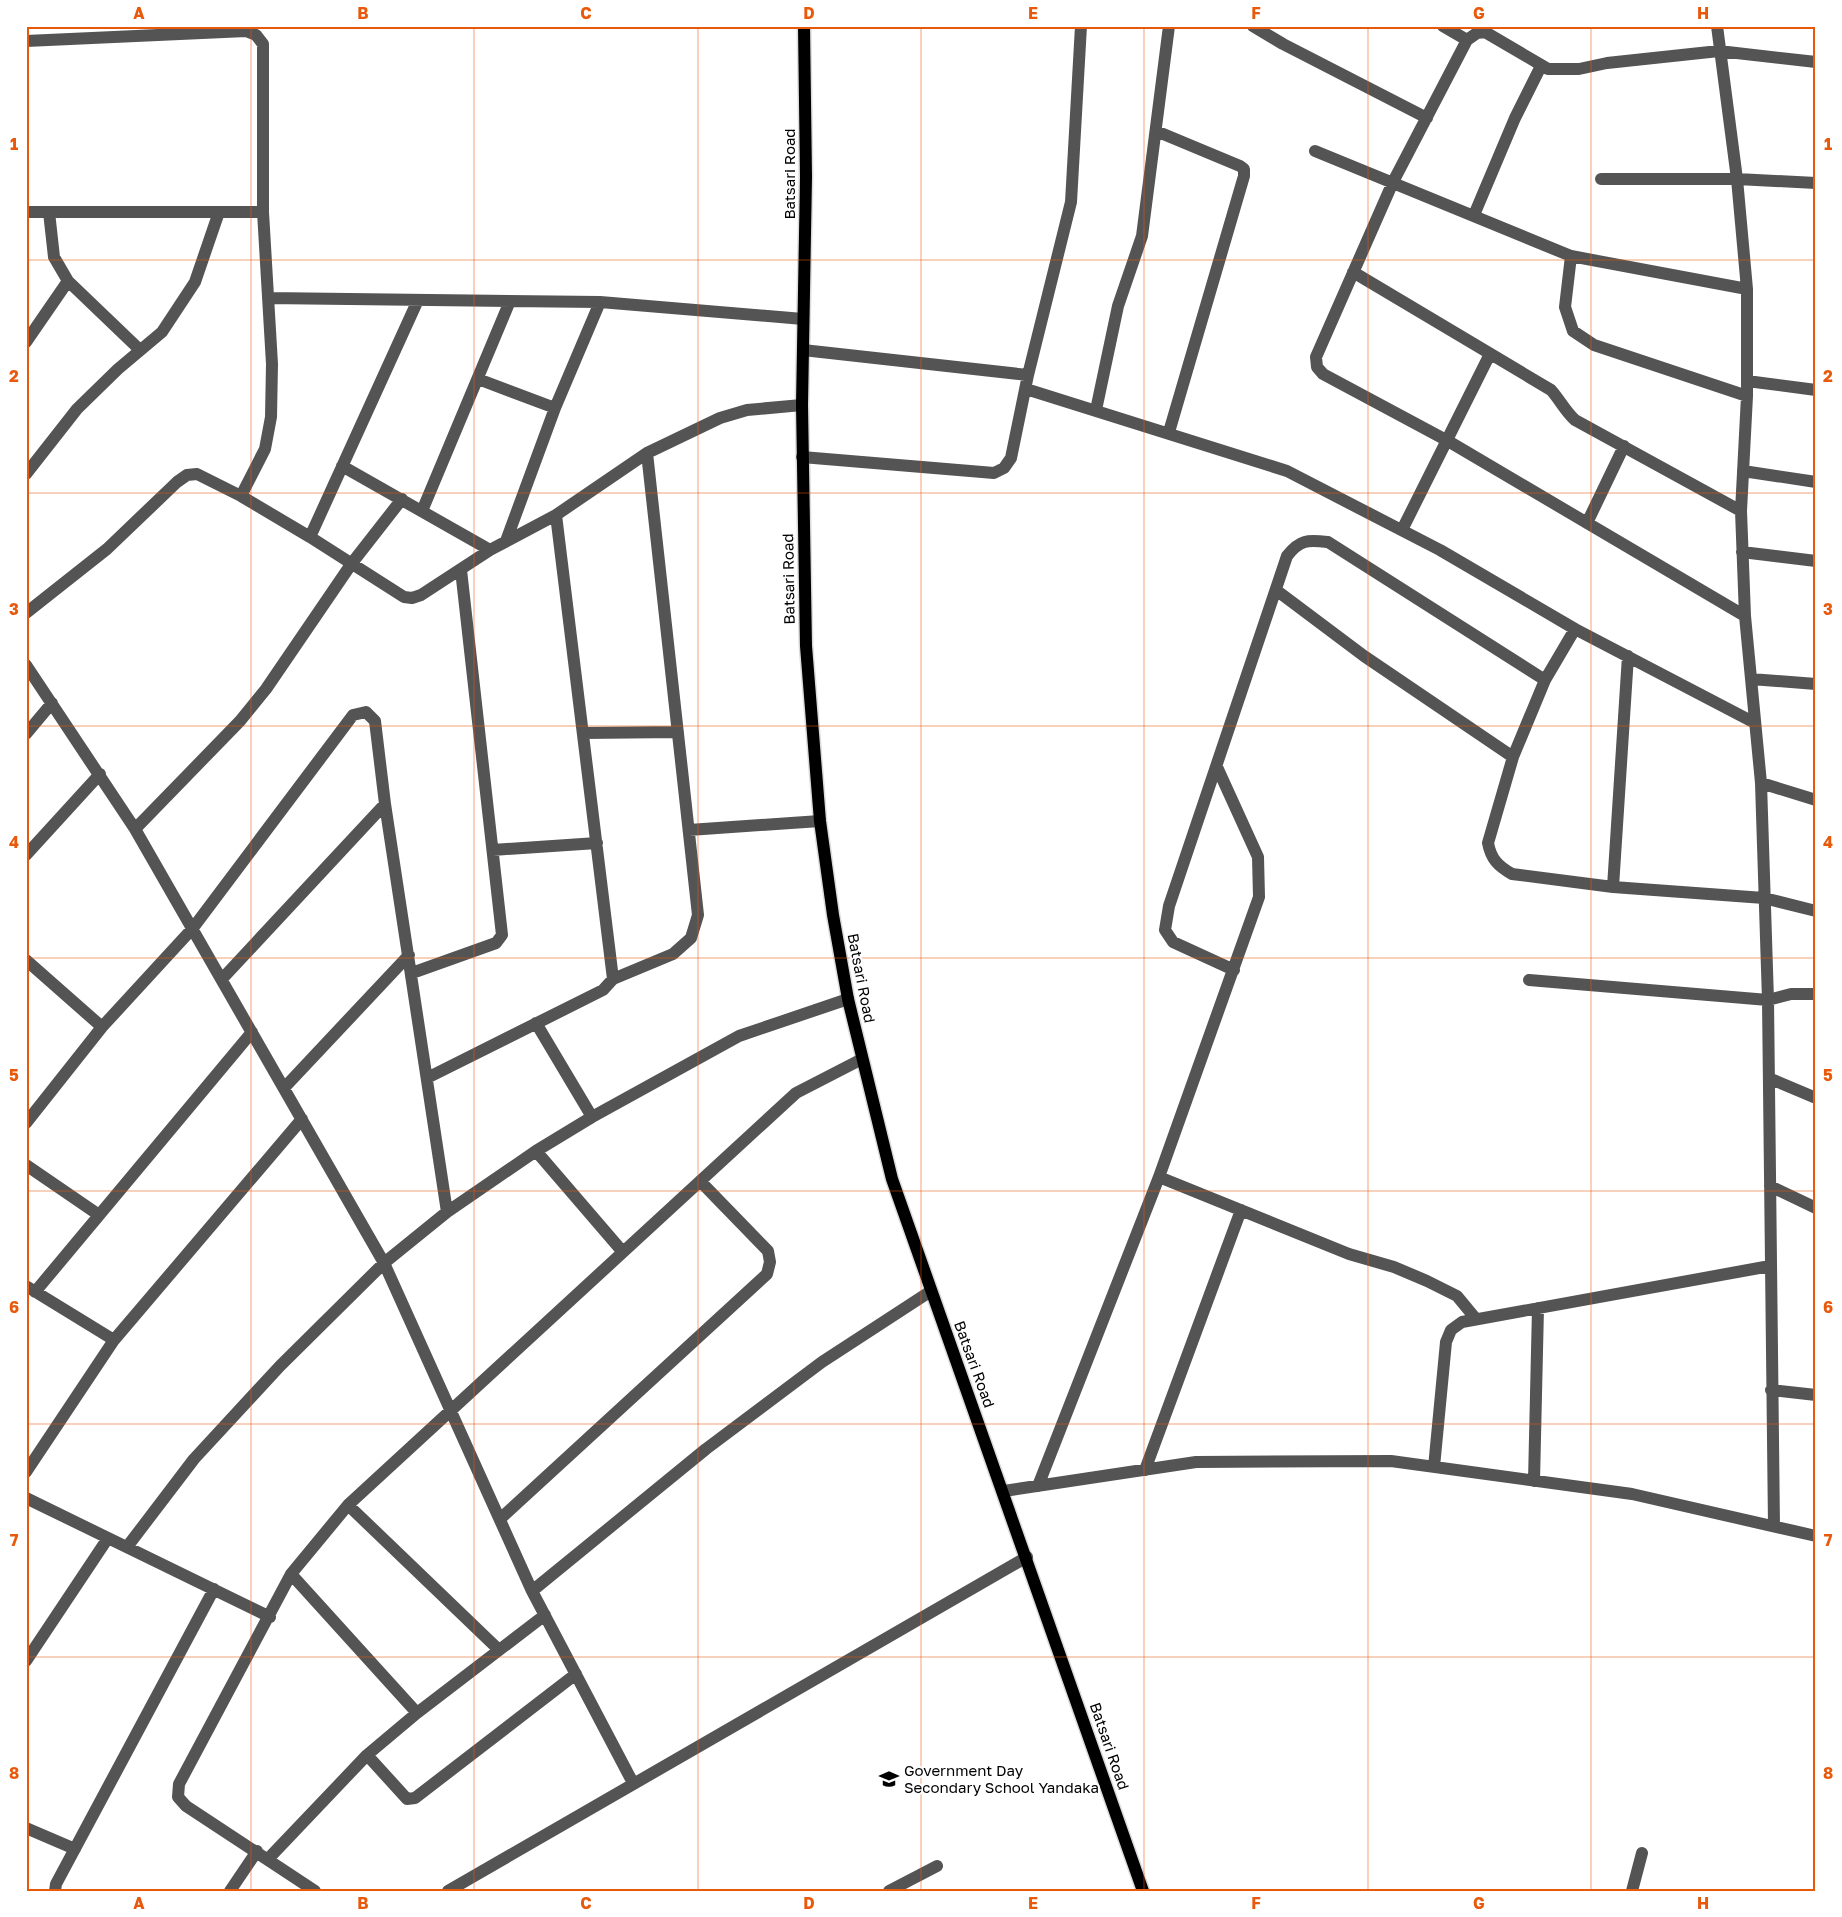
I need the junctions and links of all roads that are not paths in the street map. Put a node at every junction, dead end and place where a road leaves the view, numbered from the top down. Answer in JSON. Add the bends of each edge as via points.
{"nodes":[{"id":1,"x":804,"y":26,"type":"edge"},
{"id":2,"x":1081,"y":26,"type":"edge"},
{"id":3,"x":1169,"y":26,"type":"edge"},
{"id":4,"x":1253,"y":26,"type":"edge"},
{"id":5,"x":1442,"y":26,"type":"edge"},
{"id":6,"x":1717,"y":26,"type":"edge"},
{"id":7,"x":1467,"y":40,"type":"junction"},
{"id":8,"x":26,"y":41,"type":"edge"},
{"id":9,"x":1719,"y":51,"type":"junction"},
{"id":10,"x":1816,"y":62,"type":"edge"},
{"id":11,"x":1541,"y":66,"type":"junction"},
{"id":12,"x":1426,"y":118,"type":"junction"},
{"id":13,"x":1156,"y":131,"type":"junction"},
{"id":14,"x":1315,"y":151,"type":"dead end"},
{"id":15,"x":1601,"y":179,"type":"dead end"},
{"id":16,"x":1736,"y":180,"type":"junction"},
{"id":17,"x":1393,"y":182,"type":"junction"},
{"id":18,"x":1816,"y":182,"type":"edge"},
{"id":19,"x":26,"y":212,"type":"edge"},
{"id":20,"x":49,"y":212,"type":"junction"},
{"id":21,"x":219,"y":212,"type":"junction"},
{"id":22,"x":263,"y":212,"type":"junction"},
{"id":23,"x":1474,"y":215,"type":"junction"},
{"id":24,"x":1571,"y":256,"type":"junction"},
{"id":25,"x":1353,"y":272,"type":"junction"},
{"id":26,"x":68,"y":281,"type":"junction"},
{"id":27,"x":1747,"y":289,"type":"junction"},
{"id":28,"x":268,"y":298,"type":"junction"},
{"id":29,"x":418,"y":300,"type":"junction"},
{"id":30,"x":510,"y":301,"type":"junction"},
{"id":31,"x":600,"y":302,"type":"junction"},
{"id":32,"x":803,"y":319,"type":"junction"},
{"id":33,"x":26,"y":342,"type":"edge"},
{"id":34,"x":140,"y":350,"type":"junction"},
{"id":35,"x":803,"y":350,"type":"junction"},
{"id":36,"x":1490,"y":354,"type":"junction"},
{"id":37,"x":1028,"y":376,"type":"junction"},
{"id":38,"x":478,"y":379,"type":"junction"},
{"id":39,"x":1747,"y":381,"type":"junction"},
{"id":40,"x":1026,"y":389,"type":"junction"},
{"id":41,"x":1816,"y":390,"type":"edge"},
{"id":42,"x":1747,"y":396,"type":"junction"},
{"id":43,"x":802,"y":405,"type":"junction"},
{"id":44,"x":555,"y":408,"type":"junction"},
{"id":45,"x":1096,"y":410,"type":"junction"},
{"id":46,"x":1169,"y":432,"type":"junction"},
{"id":47,"x":1448,"y":441,"type":"junction"},
{"id":48,"x":1624,"y":446,"type":"junction"},
{"id":49,"x":647,"y":452,"type":"junction"},
{"id":50,"x":802,"y":457,"type":"junction"},
{"id":51,"x":342,"y":466,"type":"junction"},
{"id":52,"x":1743,"y":471,"type":"junction"},
{"id":53,"x":26,"y":474,"type":"edge"},
{"id":54,"x":1816,"y":482,"type":"edge"},
{"id":55,"x":241,"y":496,"type":"junction"},
{"id":56,"x":402,"y":500,"type":"junction"},
{"id":57,"x":422,"y":511,"type":"junction"},
{"id":58,"x":1741,"y":511,"type":"junction"},
{"id":59,"x":556,"y":516,"type":"junction"},
{"id":60,"x":1587,"y":523,"type":"junction"},
{"id":61,"x":1402,"y":530,"type":"junction"},
{"id":62,"x":310,"y":537,"type":"junction"},
{"id":63,"x":506,"y":541,"type":"junction"},
{"id":64,"x":490,"y":550,"type":"junction"},
{"id":65,"x":1742,"y":552,"type":"junction"},
{"id":66,"x":1816,"y":561,"type":"edge"},
{"id":67,"x":352,"y":563,"type":"junction"},
{"id":68,"x":461,"y":570,"type":"junction"},
{"id":69,"x":1276,"y":590,"type":"junction"},
{"id":70,"x":26,"y":613,"type":"edge"},
{"id":71,"x":1744,"y":616,"type":"junction"},
{"id":72,"x":1575,"y":629,"type":"junction"},
{"id":73,"x":1628,"y":656,"type":"junction"},
{"id":74,"x":26,"y":665,"type":"edge"},
{"id":75,"x":1751,"y":679,"type":"junction"},
{"id":76,"x":1545,"y":680,"type":"junction"},
{"id":77,"x":1816,"y":684,"type":"edge"},
{"id":78,"x":52,"y":703,"type":"junction"},
{"id":79,"x":1755,"y":723,"type":"junction"},
{"id":80,"x":678,"y":732,"type":"junction"},
{"id":81,"x":583,"y":733,"type":"junction"},
{"id":82,"x":26,"y":734,"type":"edge"},
{"id":83,"x":1513,"y":757,"type":"junction"},
{"id":84,"x":1217,"y":767,"type":"junction"},
{"id":85,"x":100,"y":774,"type":"junction"},
{"id":86,"x":1761,"y":783,"type":"junction"},
{"id":87,"x":1816,"y":800,"type":"edge"},
{"id":88,"x":385,"y":804,"type":"junction"},
{"id":89,"x":820,"y":821,"type":"junction"},
{"id":90,"x":135,"y":829,"type":"junction"},
{"id":91,"x":689,"y":830,"type":"junction"},
{"id":92,"x":597,"y":843,"type":"junction"},
{"id":93,"x":492,"y":850,"type":"junction"},
{"id":94,"x":26,"y":855,"type":"edge"},
{"id":95,"x":1613,"y":887,"type":"junction"},
{"id":96,"x":1764,"y":898,"type":"junction"},
{"id":97,"x":1816,"y":911,"type":"edge"},
{"id":98,"x":192,"y":928,"type":"junction"},
{"id":99,"x":409,"y":955,"type":"junction"},
{"id":100,"x":26,"y":960,"type":"edge"},
{"id":101,"x":1234,"y":970,"type":"junction"},
{"id":102,"x":412,"y":973,"type":"junction"},
{"id":103,"x":222,"y":979,"type":"junction"},
{"id":104,"x":613,"y":979,"type":"junction"},
{"id":105,"x":1529,"y":980,"type":"dead end"},
{"id":106,"x":1816,"y":994,"type":"edge"},
{"id":107,"x":848,"y":999,"type":"junction"},
{"id":108,"x":1768,"y":1000,"type":"junction"},
{"id":109,"x":536,"y":1023,"type":"junction"},
{"id":110,"x":102,"y":1027,"type":"junction"},
{"id":111,"x":252,"y":1032,"type":"junction"},
{"id":112,"x":862,"y":1059,"type":"junction"},
{"id":113,"x":427,"y":1078,"type":"junction"},
{"id":114,"x":1771,"y":1079,"type":"junction"},
{"id":115,"x":284,"y":1088,"type":"junction"},
{"id":116,"x":1816,"y":1098,"type":"edge"},
{"id":117,"x":592,"y":1118,"type":"junction"},
{"id":118,"x":302,"y":1119,"type":"junction"},
{"id":119,"x":26,"y":1124,"type":"edge"},
{"id":120,"x":536,"y":1151,"type":"junction"},
{"id":121,"x":26,"y":1165,"type":"edge"},
{"id":122,"x":1158,"y":1177,"type":"junction"},
{"id":123,"x":700,"y":1180,"type":"junction"},
{"id":124,"x":1770,"y":1186,"type":"junction"},
{"id":125,"x":1816,"y":1208,"type":"edge"},
{"id":126,"x":1240,"y":1210,"type":"junction"},
{"id":127,"x":447,"y":1212,"type":"junction"},
{"id":128,"x":99,"y":1215,"type":"junction"},
{"id":129,"x":622,"y":1251,"type":"junction"},
{"id":130,"x":384,"y":1263,"type":"junction"},
{"id":131,"x":1770,"y":1266,"type":"junction"},
{"id":132,"x":31,"y":1289,"type":"edge"},
{"id":133,"x":930,"y":1291,"type":"junction"},
{"id":134,"x":1538,"y":1308,"type":"junction"},
{"id":135,"x":1476,"y":1319,"type":"junction"},
{"id":136,"x":114,"y":1340,"type":"junction"},
{"id":137,"x":1772,"y":1390,"type":"junction"},
{"id":138,"x":1816,"y":1395,"type":"edge"},
{"id":139,"x":452,"y":1410,"type":"junction"},
{"id":140,"x":1434,"y":1467,"type":"junction"},
{"id":141,"x":1145,"y":1470,"type":"junction"},
{"id":142,"x":26,"y":1472,"type":"edge"},
{"id":143,"x":1534,"y":1481,"type":"junction"},
{"id":144,"x":1038,"y":1486,"type":"junction"},
{"id":145,"x":1004,"y":1491,"type":"junction"},
{"id":146,"x":26,"y":1498,"type":"edge"},
{"id":147,"x":348,"y":1505,"type":"junction"},
{"id":148,"x":500,"y":1519,"type":"junction"},
{"id":149,"x":1774,"y":1526,"type":"junction"},
{"id":150,"x":1816,"y":1536,"type":"edge"},
{"id":151,"x":108,"y":1538,"type":"junction"},
{"id":152,"x":127,"y":1547,"type":"junction"},
{"id":153,"x":1027,"y":1558,"type":"junction"},
{"id":154,"x":291,"y":1574,"type":"junction"},
{"id":155,"x":214,"y":1589,"type":"junction"},
{"id":156,"x":532,"y":1592,"type":"junction"},
{"id":157,"x":545,"y":1614,"type":"junction"},
{"id":158,"x":270,"y":1617,"type":"junction"},
{"id":159,"x":498,"y":1649,"type":"junction"},
{"id":160,"x":26,"y":1661,"type":"edge"},
{"id":161,"x":576,"y":1674,"type":"junction"},
{"id":162,"x":417,"y":1713,"type":"junction"},
{"id":163,"x":367,"y":1755,"type":"junction"},
{"id":164,"x":633,"y":1783,"type":"junction"},
{"id":165,"x":26,"y":1828,"type":"edge"},
{"id":166,"x":75,"y":1849,"type":"junction"},
{"id":167,"x":257,"y":1851,"type":"junction"},
{"id":168,"x":1642,"y":1853,"type":"dead end"},
{"id":169,"x":269,"y":1858,"type":"junction"},
{"id":170,"x":937,"y":1866,"type":"dead end"},
{"id":171,"x":55,"y":1891,"type":"edge"},
{"id":172,"x":230,"y":1891,"type":"edge"},
{"id":173,"x":315,"y":1891,"type":"edge"},
{"id":174,"x":448,"y":1891,"type":"edge"},
{"id":175,"x":889,"y":1891,"type":"edge"},
{"id":176,"x":1143,"y":1891,"type":"edge"},
{"id":177,"x":1632,"y":1891,"type":"edge"}],
"edges":[{"from":1,"to":32,"type":"main road","name":"Batsari Road","via":[[806,177]]},
{"from":2,"to":37,"type":"street","via":[[1071,202]]},
{"from":3,"to":13,"type":"street"},
{"from":4,"to":12,"type":"street"},
{"from":5,"to":7,"type":"street"},
{"from":6,"to":9,"type":"street"},
{"from":7,"to":11,"type":"street","via":[[1476,33],[1485,32]]},
{"from":7,"to":12,"type":"street"},
{"from":8,"to":22,"type":"street","via":[[246,31],[256,35],[262,44]]},
{"from":9,"to":10,"type":"street"},
{"from":9,"to":11,"type":"street","via":[[1580,69],[1548,70]]},
{"from":9,"to":16,"type":"street"},
{"from":11,"to":23,"type":"street"},
{"from":12,"to":17,"type":"street"},
{"from":13,"to":45,"type":"street","via":[[1142,236],[1118,306]]},
{"from":13,"to":46,"type":"street","via":[[1244,170]]},
{"from":14,"to":17,"type":"street"},
{"from":15,"to":16,"type":"street"},
{"from":16,"to":18,"type":"street"},
{"from":16,"to":27,"type":"street"},
{"from":17,"to":23,"type":"street"},
{"from":17,"to":25,"type":"street"},
{"from":19,"to":20,"type":"street"},
{"from":20,"to":21,"type":"street"},
{"from":20,"to":26,"type":"street","via":[[54,257]]},
{"from":21,"to":22,"type":"street"},
{"from":21,"to":34,"type":"street","via":[[195,282],[162,332]]},
{"from":22,"to":28,"type":"street"},
{"from":23,"to":24,"type":"street"},
{"from":24,"to":27,"type":"street"},
{"from":24,"to":42,"type":"street","via":[[1565,308],[1573,331],[1594,344]]},
{"from":25,"to":36,"type":"street"},
{"from":25,"to":47,"type":"street","via":[[1316,357],[1317,367],[1322,374]]},
{"from":26,"to":33,"type":"street"},
{"from":26,"to":34,"type":"street"},
{"from":27,"to":39,"type":"street"},
{"from":28,"to":29,"type":"street"},
{"from":28,"to":55,"type":"street","via":[[271,416],[265,449]]},
{"from":29,"to":30,"type":"street"},
{"from":29,"to":51,"type":"street"},
{"from":30,"to":31,"type":"street"},
{"from":30,"to":38,"type":"street"},
{"from":31,"to":32,"type":"street"},
{"from":31,"to":44,"type":"street"},
{"from":32,"to":35,"type":"main road","name":"Batsari Road"},
{"from":34,"to":53,"type":"street","via":[[77,409]]},
{"from":35,"to":37,"type":"street"},
{"from":35,"to":43,"type":"main road","name":"Batsari Road"},
{"from":36,"to":47,"type":"street"},
{"from":36,"to":48,"type":"street","via":[[1551,390],[1562,402],[1566,413],[1575,420]]},
{"from":37,"to":40,"type":"street"},
{"from":38,"to":44,"type":"street"},
{"from":38,"to":57,"type":"street"},
{"from":39,"to":41,"type":"street"},
{"from":39,"to":42,"type":"street"},
{"from":40,"to":45,"type":"street"},
{"from":40,"to":50,"type":"street","via":[[1011,458],[1004,468],[994,473]]},
{"from":42,"to":52,"type":"street"},
{"from":43,"to":49,"type":"street","via":[[747,410],[720,418]]},
{"from":43,"to":50,"type":"main road","name":"Batsari Road"},
{"from":44,"to":63,"type":"street"},
{"from":45,"to":46,"type":"street"},
{"from":46,"to":61,"type":"street","via":[[1287,471]]},
{"from":47,"to":60,"type":"street"},
{"from":47,"to":61,"type":"street"},
{"from":48,"to":58,"type":"street"},
{"from":48,"to":60,"type":"street"},
{"from":49,"to":59,"type":"street"},
{"from":49,"to":80,"type":"street"},
{"from":50,"to":89,"type":"main road","name":"Batsari Road","via":[[806,646]]},
{"from":51,"to":56,"type":"street"},
{"from":51,"to":62,"type":"street"},
{"from":52,"to":54,"type":"street"},
{"from":52,"to":58,"type":"street"},
{"from":55,"to":62,"type":"street"},
{"from":55,"to":70,"type":"street","via":[[197,474],[187,475],[107,549]]},
{"from":56,"to":57,"type":"street"},
{"from":56,"to":67,"type":"street"},
{"from":57,"to":64,"type":"street"},
{"from":58,"to":65,"type":"street"},
{"from":59,"to":63,"type":"street"},
{"from":59,"to":81,"type":"street"},
{"from":60,"to":71,"type":"street"},
{"from":61,"to":72,"type":"street"},
{"from":62,"to":67,"type":"street"},
{"from":63,"to":64,"type":"street"},
{"from":64,"to":68,"type":"street"},
{"from":65,"to":66,"type":"street"},
{"from":65,"to":71,"type":"street"},
{"from":67,"to":68,"type":"street","via":[[404,597],[412,598]]},
{"from":67,"to":90,"type":"street","via":[[266,689],[240,721]]},
{"from":68,"to":93,"type":"street"},
{"from":69,"to":76,"type":"street","via":[[1287,556],[1295,545],[1309,540],[1328,542]]},
{"from":69,"to":83,"type":"street","via":[[1364,656]]},
{"from":69,"to":84,"type":"street"},
{"from":71,"to":75,"type":"street"},
{"from":72,"to":73,"type":"street"},
{"from":72,"to":76,"type":"street"},
{"from":73,"to":79,"type":"street"},
{"from":73,"to":95,"type":"street"},
{"from":74,"to":78,"type":"street"},
{"from":75,"to":77,"type":"street"},
{"from":75,"to":79,"type":"street"},
{"from":76,"to":83,"type":"street"},
{"from":78,"to":82,"type":"street"},
{"from":78,"to":85,"type":"street"},
{"from":79,"to":86,"type":"street"},
{"from":80,"to":81,"type":"street"},
{"from":80,"to":91,"type":"street"},
{"from":81,"to":92,"type":"street"},
{"from":83,"to":95,"type":"street","via":[[1488,843],[1490,856],[1512,874]]},
{"from":84,"to":101,"type":"street","via":[[1258,857],[1259,897]]},
{"from":84,"to":101,"type":"street","via":[[1169,906],[1165,930],[1172,942]]},
{"from":85,"to":90,"type":"street"},
{"from":85,"to":94,"type":"street"},
{"from":86,"to":87,"type":"street"},
{"from":86,"to":96,"type":"street"},
{"from":88,"to":98,"type":"street","via":[[375,722],[366,712],[352,715]]},
{"from":88,"to":99,"type":"street"},
{"from":88,"to":103,"type":"street"},
{"from":89,"to":91,"type":"street"},
{"from":89,"to":107,"type":"main road","name":"Batsari Road"},
{"from":90,"to":98,"type":"street"},
{"from":91,"to":104,"type":"street","via":[[698,915],[691,938],[673,954]]},
{"from":92,"to":93,"type":"street"},
{"from":92,"to":104,"type":"street"},
{"from":93,"to":102,"type":"street","via":[[500,940]]},
{"from":95,"to":96,"type":"street"},
{"from":96,"to":97,"type":"street"},
{"from":96,"to":108,"type":"street"},
{"from":98,"to":103,"type":"street"},
{"from":98,"to":110,"type":"street"},
{"from":99,"to":102,"type":"street"},
{"from":99,"to":115,"type":"street"},
{"from":100,"to":110,"type":"street"},
{"from":101,"to":122,"type":"street"},
{"from":102,"to":113,"type":"street"},
{"from":103,"to":111,"type":"street"},
{"from":104,"to":109,"type":"street","via":[[603,990]]},
{"from":105,"to":108,"type":"street"},
{"from":106,"to":108,"type":"street","via":[[1791,994]]},
{"from":107,"to":112,"type":"main road","name":"Batsari Road"},
{"from":107,"to":117,"type":"street","via":[[739,1036]]},
{"from":108,"to":114,"type":"street"},
{"from":109,"to":113,"type":"street"},
{"from":109,"to":117,"type":"street"},
{"from":110,"to":119,"type":"street"},
{"from":111,"to":115,"type":"street"},
{"from":111,"to":128,"type":"street"},
{"from":112,"to":123,"type":"street","via":[[796,1093]]},
{"from":112,"to":133,"type":"main road","name":"Batsari Road","via":[[892,1179]]},
{"from":113,"to":127,"type":"street"},
{"from":114,"to":116,"type":"street"},
{"from":114,"to":124,"type":"street"},
{"from":115,"to":118,"type":"street"},
{"from":117,"to":120,"type":"street"},
{"from":118,"to":130,"type":"street"},
{"from":118,"to":136,"type":"street"},
{"from":120,"to":127,"type":"street"},
{"from":120,"to":129,"type":"street"},
{"from":121,"to":128,"type":"street"},
{"from":122,"to":126,"type":"street"},
{"from":122,"to":144,"type":"street"},
{"from":123,"to":129,"type":"street"},
{"from":123,"to":148,"type":"street","via":[[768,1251],[767,1274]]},
{"from":124,"to":125,"type":"street"},
{"from":124,"to":131,"type":"street"},
{"from":126,"to":135,"type":"street","via":[[1349,1254],[1427,1280],[1457,1296]]},
{"from":126,"to":141,"type":"street"},
{"from":127,"to":130,"type":"street"},
{"from":128,"to":132,"type":"street"},
{"from":129,"to":139,"type":"street"},
{"from":130,"to":139,"type":"street"},
{"from":130,"to":152,"type":"street","via":[[280,1366],[194,1459]]},
{"from":131,"to":134,"type":"street"},
{"from":131,"to":137,"type":"street"},
{"from":132,"to":136,"type":"street"},
{"from":133,"to":145,"type":"main road","name":"Batsari Road"},
{"from":133,"to":156,"type":"street","via":[[822,1362],[722,1438]]},
{"from":134,"to":135,"type":"street"},
{"from":134,"to":143,"type":"street"},
{"from":135,"to":140,"type":"street","via":[[1462,1322],[1451,1330],[1446,1342]]},
{"from":136,"to":142,"type":"street"},
{"from":137,"to":138,"type":"street"},
{"from":137,"to":149,"type":"street"},
{"from":139,"to":147,"type":"street"},
{"from":139,"to":148,"type":"street"},
{"from":140,"to":141,"type":"street","via":[[1391,1461],[1196,1462]]},
{"from":140,"to":143,"type":"street"},
{"from":141,"to":144,"type":"street"},
{"from":143,"to":149,"type":"street","via":[[1632,1494]]},
{"from":144,"to":145,"type":"street"},
{"from":145,"to":153,"type":"main road","name":"Batsari Road"},
{"from":146,"to":151,"type":"street"},
{"from":147,"to":154,"type":"street"},
{"from":147,"to":159,"type":"street"},
{"from":148,"to":156,"type":"street"},
{"from":149,"to":150,"type":"street"},
{"from":151,"to":152,"type":"street"},
{"from":151,"to":160,"type":"street"},
{"from":152,"to":155,"type":"street"},
{"from":153,"to":164,"type":"street"},
{"from":153,"to":176,"type":"main road","name":"Batsari Road"},
{"from":154,"to":158,"type":"street"},
{"from":154,"to":162,"type":"street"},
{"from":155,"to":158,"type":"street"},
{"from":155,"to":166,"type":"street"},
{"from":156,"to":157,"type":"street"},
{"from":157,"to":159,"type":"street"},
{"from":157,"to":161,"type":"street"},
{"from":158,"to":167,"type":"street","via":[[179,1784],[178,1797],[186,1806]]},
{"from":159,"to":162,"type":"street"},
{"from":161,"to":163,"type":"street","via":[[415,1798],[407,1799]]},
{"from":161,"to":164,"type":"street"},
{"from":162,"to":163,"type":"street"},
{"from":163,"to":169,"type":"street"},
{"from":164,"to":174,"type":"street"},
{"from":165,"to":166,"type":"street"},
{"from":166,"to":171,"type":"street"},
{"from":167,"to":169,"type":"street"},
{"from":167,"to":172,"type":"street"},
{"from":168,"to":177,"type":"street"},
{"from":169,"to":173,"type":"street"},
{"from":170,"to":175,"type":"street"}]}
